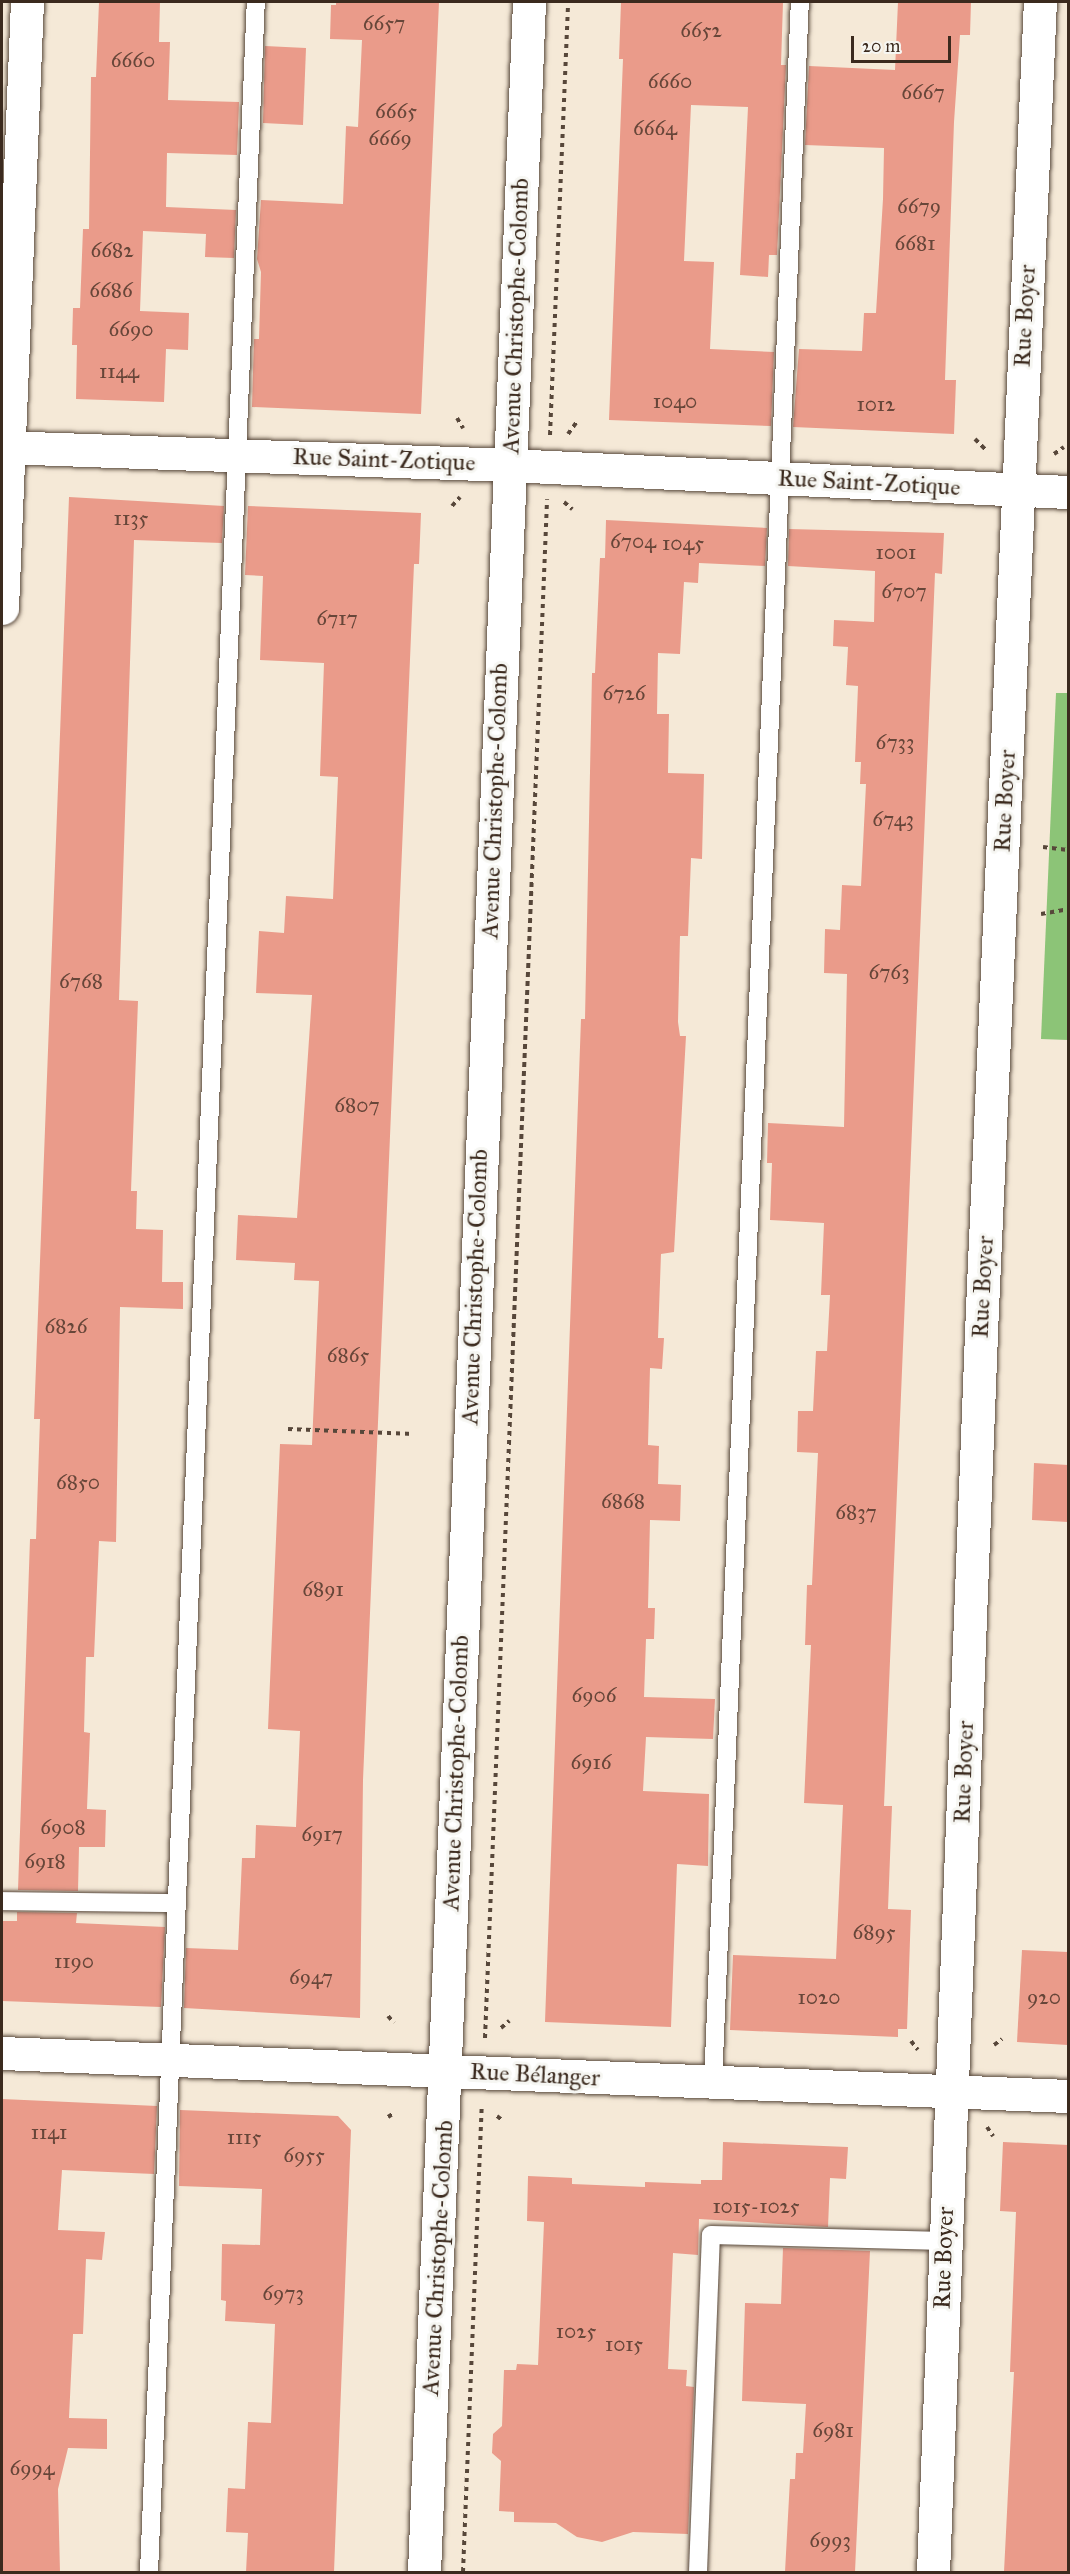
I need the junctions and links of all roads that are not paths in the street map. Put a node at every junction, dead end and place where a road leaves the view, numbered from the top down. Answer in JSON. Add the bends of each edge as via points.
{"nodes":[{"id":1,"x":27,"y":2,"type":"edge"},
{"id":2,"x":256,"y":2,"type":"edge"},
{"id":3,"x":529,"y":2,"type":"edge"},
{"id":4,"x":800,"y":2,"type":"edge"},
{"id":5,"x":1040,"y":2,"type":"edge"},
{"id":6,"x":5,"y":447,"type":"edge"},
{"id":7,"x":238,"y":455,"type":"junction"},
{"id":8,"x":510,"y":465,"type":"junction"},
{"id":9,"x":780,"y":478,"type":"junction"},
{"id":10,"x":1018,"y":490,"type":"junction"},
{"id":11,"x":1068,"y":492,"type":"edge"},
{"id":12,"x":2,"y":608,"type":"edge"},
{"id":13,"x":2,"y":1900,"type":"edge"},
{"id":14,"x":176,"y":1903,"type":"junction"},
{"id":15,"x":2,"y":2053,"type":"edge"},
{"id":16,"x":173,"y":2059,"type":"junction"},
{"id":17,"x":446,"y":2070,"type":"junction"},
{"id":18,"x":713,"y":2083,"type":"junction"},
{"id":19,"x":950,"y":2091,"type":"junction"},
{"id":20,"x":1068,"y":2096,"type":"edge"},
{"id":21,"x":945,"y":2241,"type":"junction"},
{"id":22,"x":149,"y":2572,"type":"edge"},
{"id":23,"x":424,"y":2572,"type":"edge"},
{"id":24,"x":698,"y":2572,"type":"edge"},
{"id":25,"x":933,"y":2572,"type":"edge"}],
"edges":[{"from":1,"to":6,"type":"street"},
{"from":2,"to":7,"type":"lane"},
{"from":3,"to":8,"type":"street","name":"Avenue Christophe-Colomb"},
{"from":4,"to":9,"type":"lane"},
{"from":5,"to":10,"type":"street","name":"Rue Boyer"},
{"from":6,"to":7,"type":"street","name":"Rue Saint-Zotique"},
{"from":6,"to":12,"type":"street"},
{"from":7,"to":8,"type":"street","name":"Rue Saint-Zotique"},
{"from":7,"to":14,"type":"lane"},
{"from":8,"to":9,"type":"street","name":"Rue Saint-Zotique"},
{"from":8,"to":17,"type":"street","name":"Avenue Christophe-Colomb"},
{"from":9,"to":10,"type":"street","name":"Rue Saint-Zotique"},
{"from":9,"to":18,"type":"lane"},
{"from":10,"to":11,"type":"street","name":"Rue Saint-Zotique"},
{"from":10,"to":19,"type":"street","name":"Rue Boyer"},
{"from":13,"to":14,"type":"lane"},
{"from":14,"to":16,"type":"lane"},
{"from":15,"to":16,"type":"street","name":"Rue Bélanger"},
{"from":16,"to":17,"type":"street","name":"Rue Bélanger"},
{"from":16,"to":22,"type":"lane"},
{"from":17,"to":18,"type":"street","name":"Rue Bélanger"},
{"from":17,"to":23,"type":"street","name":"Avenue Christophe-Colomb"},
{"from":18,"to":19,"type":"street","name":"Rue Bélanger"},
{"from":19,"to":20,"type":"street","name":"Rue Bélanger"},
{"from":19,"to":21,"type":"street","name":"Rue Boyer"},
{"from":21,"to":24,"type":"lane","via":[[711,2235]]},
{"from":21,"to":25,"type":"street","name":"Rue Boyer"}]}
